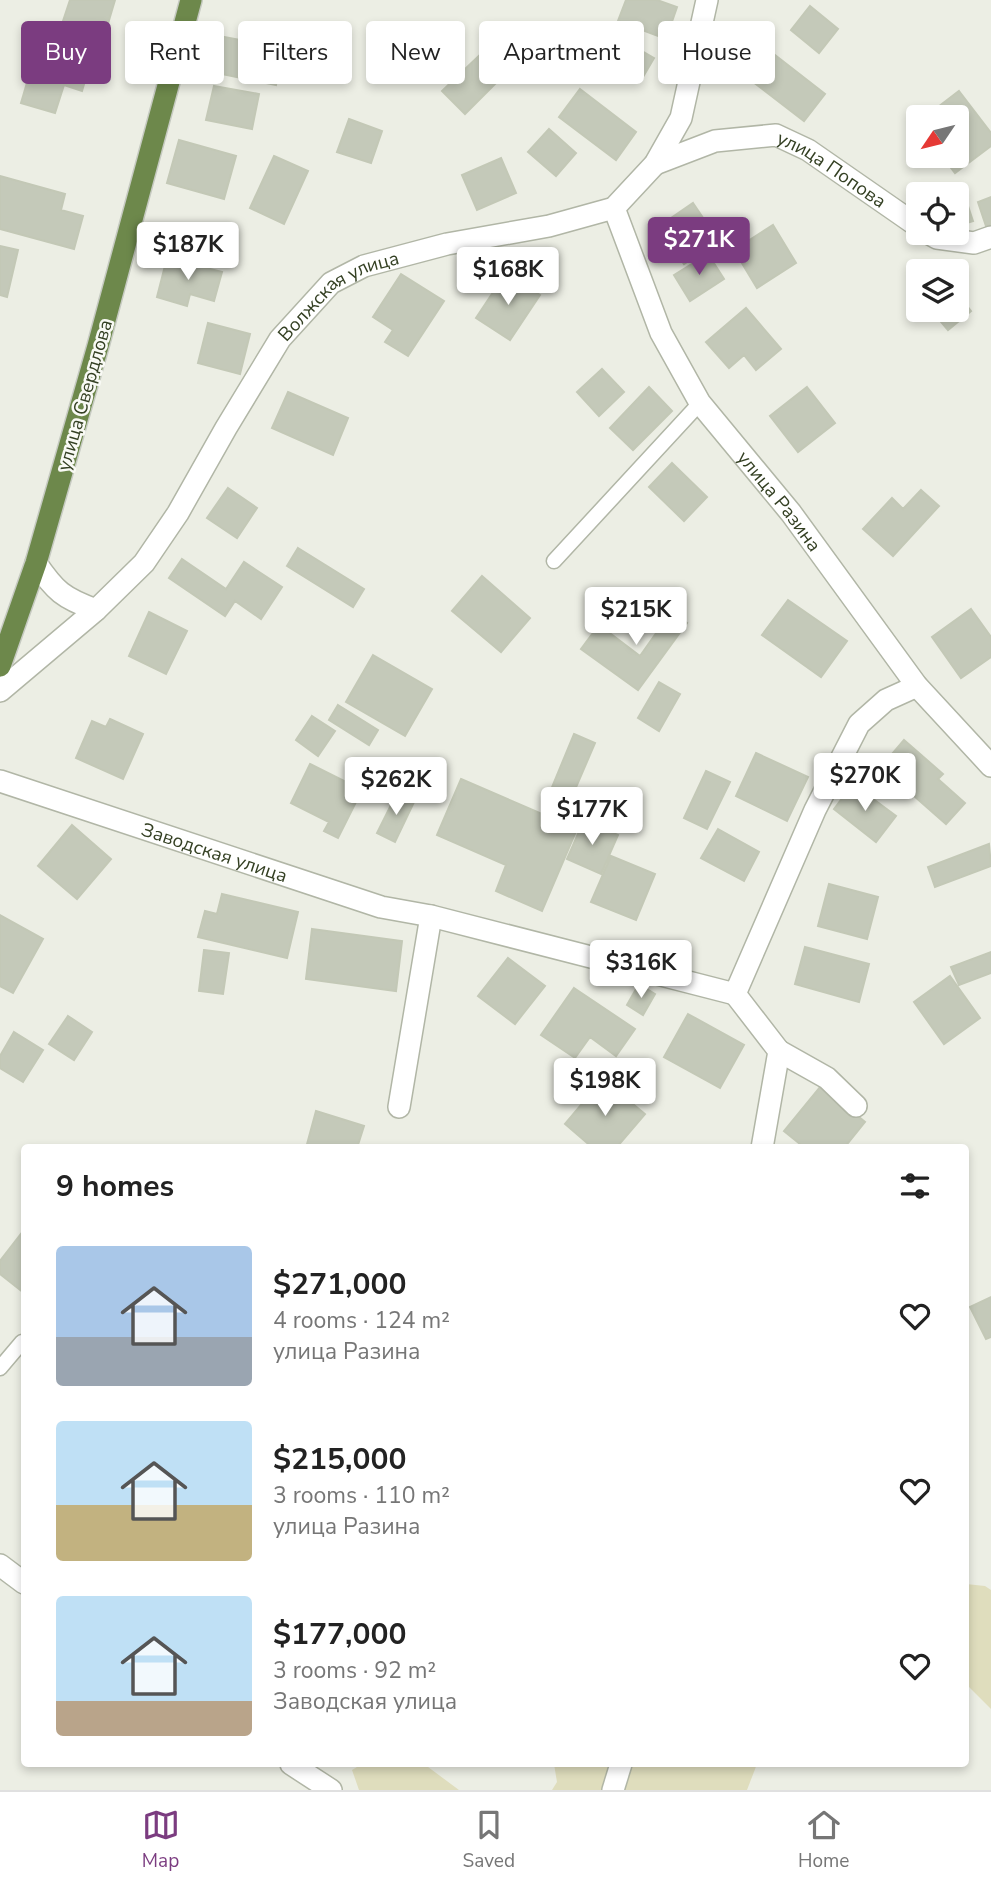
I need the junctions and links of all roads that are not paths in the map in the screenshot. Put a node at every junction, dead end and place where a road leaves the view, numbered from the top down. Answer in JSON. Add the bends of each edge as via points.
{"nodes":[{"id":1,"x":191,"y":0,"type":"edge"},
{"id":2,"x":707,"y":0,"type":"edge"},
{"id":3,"x":655,"y":164,"type":"junction"},
{"id":4,"x":614,"y":208,"type":"junction"},
{"id":5,"x":906,"y":219,"type":"edge"},
{"id":6,"x":991,"y":237,"type":"edge"},
{"id":7,"x":969,"y":242,"type":"edge"},
{"id":8,"x":700,"y":403,"type":"junction"},
{"id":9,"x":554,"y":561,"type":"dead end"},
{"id":10,"x":36,"y":563,"type":"junction"},
{"id":11,"x":96,"y":610,"type":"junction"},
{"id":12,"x":0,"y":666,"type":"edge"},
{"id":13,"x":917,"y":686,"type":"junction"},
{"id":14,"x":0,"y":691,"type":"edge"},
{"id":15,"x":991,"y":766,"type":"edge"},
{"id":16,"x":0,"y":781,"type":"edge"},
{"id":17,"x":431,"y":916,"type":"junction"},
{"id":18,"x":735,"y":994,"type":"junction"},
{"id":19,"x":779,"y":1051,"type":"junction"},
{"id":20,"x":856,"y":1106,"type":"dead end"},
{"id":21,"x":399,"y":1107,"type":"dead end"},
{"id":22,"x":763,"y":1144,"type":"edge"},
{"id":23,"x":21,"y":1343,"type":"edge"},
{"id":24,"x":0,"y":1368,"type":"edge"},
{"id":25,"x":0,"y":1565,"type":"edge"},
{"id":26,"x":21,"y":1581,"type":"edge"},
{"id":27,"x":296,"y":1767,"type":"edge"},
{"id":28,"x":620,"y":1767,"type":"edge"},
{"id":29,"x":331,"y":1790,"type":"edge"},
{"id":30,"x":612,"y":1790,"type":"edge"}],
"edges":[{"from":1,"to":10,"type":"highway","name":"улица Свердлова"},
{"from":2,"to":3,"type":"street","via":[[681,118]]},
{"from":3,"to":4,"type":"street"},
{"from":3,"to":5,"type":"street","name":"улица Попова","via":[[715,142],[776,135],[808,150]]},
{"from":4,"to":8,"type":"street","name":"улица Разина","via":[[661,333]]},
{"from":4,"to":11,"type":"street","name":"Волжская улица","via":[[363,266],[331,284],[281,339],[144,563]]},
{"from":6,"to":7,"type":"street"},
{"from":8,"to":9,"type":"lane"},
{"from":8,"to":13,"type":"street","name":"улица Разина","via":[[791,513]]},
{"from":10,"to":11,"type":"street","via":[[54,589]]},
{"from":10,"to":12,"type":"highway","name":"улица Свердлова"},
{"from":11,"to":14,"type":"street","name":"Волжская улица"},
{"from":13,"to":15,"type":"street","name":"улица Разина"},
{"from":13,"to":18,"type":"street","via":[[887,700],[859,724],[815,810]]},
{"from":16,"to":17,"type":"street","name":"Заводская улица","via":[[380,907]]},
{"from":17,"to":18,"type":"street","name":"Заводская улица"},
{"from":17,"to":21,"type":"street"},
{"from":18,"to":19,"type":"street"},
{"from":19,"to":20,"type":"street","via":[[827,1078]]},
{"from":19,"to":22,"type":"street"},
{"from":23,"to":24,"type":"lane"},
{"from":25,"to":26,"type":"street"},
{"from":27,"to":29,"type":"street"},
{"from":28,"to":30,"type":"street"}]}
